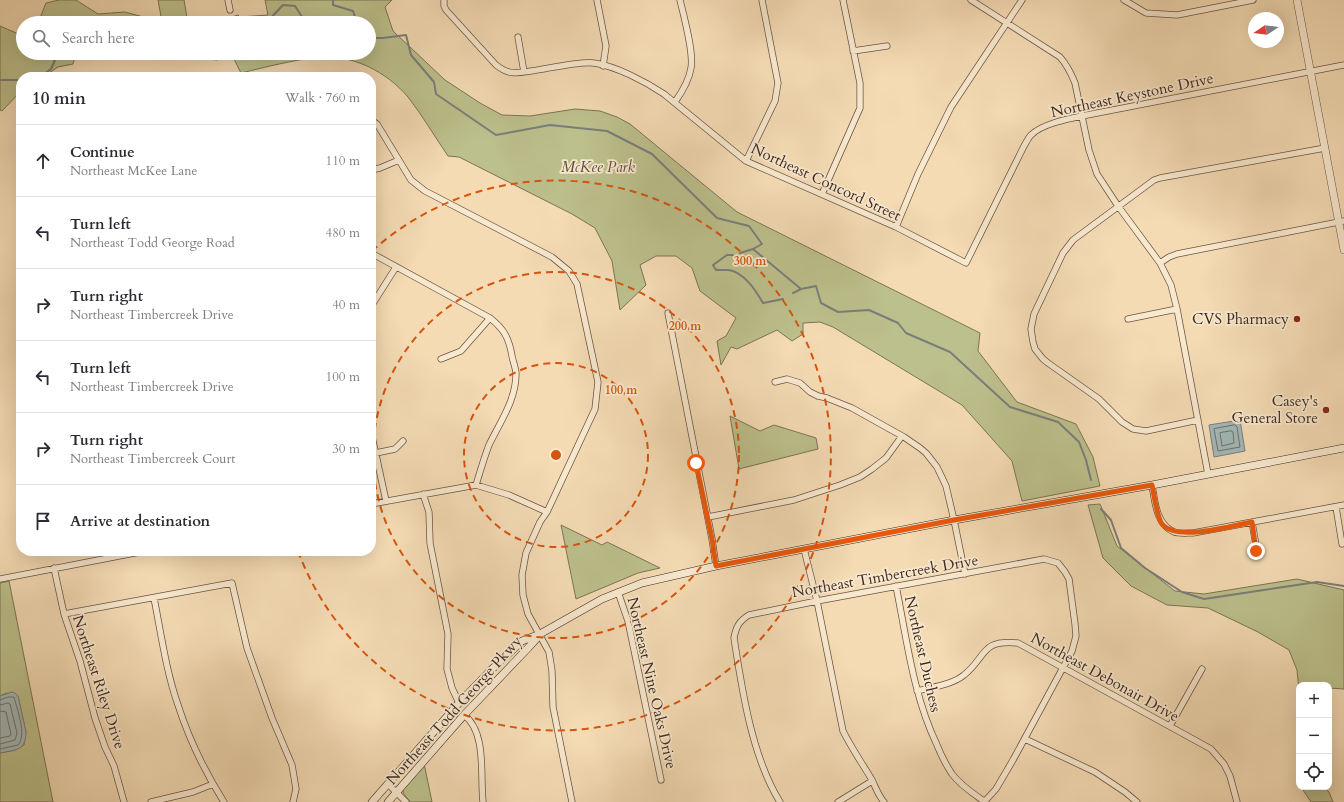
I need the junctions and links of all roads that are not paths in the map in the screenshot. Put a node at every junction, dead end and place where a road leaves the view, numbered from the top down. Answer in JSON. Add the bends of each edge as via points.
{"nodes":[{"id":1,"x":228,"y":0,"type":"edge"},
{"id":2,"x":444,"y":0,"type":"edge"},
{"id":3,"x":597,"y":0,"type":"edge"},
{"id":4,"x":680,"y":0,"type":"edge"},
{"id":5,"x":762,"y":0,"type":"edge"},
{"id":6,"x":843,"y":0,"type":"edge"},
{"id":7,"x":971,"y":0,"type":"edge"},
{"id":8,"x":1022,"y":0,"type":"edge"},
{"id":9,"x":1124,"y":0,"type":"edge"},
{"id":10,"x":1253,"y":0,"type":"edge"},
{"id":11,"x":1297,"y":0,"type":"edge"},
{"id":12,"x":230,"y":10,"type":"dead end"},
{"id":13,"x":1007,"y":22,"type":"junction"},
{"id":14,"x":518,"y":37,"type":"dead end"},
{"id":15,"x":887,"y":46,"type":"dead end"},
{"id":16,"x":854,"y":51,"type":"junction"},
{"id":17,"x":1344,"y":65,"type":"edge"},
{"id":18,"x":603,"y":66,"type":"junction"},
{"id":19,"x":1311,"y":71,"type":"junction"},
{"id":20,"x":524,"y":72,"type":"junction"},
{"id":21,"x":675,"y":102,"type":"junction"},
{"id":22,"x":1082,"y":116,"type":"junction"},
{"id":23,"x":376,"y":123,"type":"edge"},
{"id":24,"x":1326,"y":148,"type":"junction"},
{"id":25,"x":399,"y":160,"type":"junction"},
{"id":26,"x":746,"y":161,"type":"junction"},
{"id":27,"x":376,"y":169,"type":"edge"},
{"id":28,"x":822,"y":194,"type":"junction"},
{"id":29,"x":1118,"y":206,"type":"junction"},
{"id":30,"x":1341,"y":221,"type":"edge"},
{"id":31,"x":896,"y":227,"type":"junction"},
{"id":32,"x":1344,"y":250,"type":"edge"},
{"id":33,"x":376,"y":255,"type":"edge"},
{"id":34,"x":966,"y":263,"type":"joint"},
{"id":35,"x":1160,"y":263,"type":"junction"},
{"id":36,"x":396,"y":267,"type":"junction"},
{"id":37,"x":376,"y":300,"type":"edge"},
{"id":38,"x":1177,"y":309,"type":"junction"},
{"id":39,"x":668,"y":313,"type":"dead end"},
{"id":40,"x":490,"y":318,"type":"junction"},
{"id":41,"x":1128,"y":319,"type":"dead end"},
{"id":42,"x":441,"y":359,"type":"dead end"},
{"id":43,"x":775,"y":382,"type":"dead end"},
{"id":44,"x":1198,"y":420,"type":"junction"},
{"id":45,"x":902,"y":436,"type":"junction"},
{"id":46,"x":403,"y":441,"type":"dead end"},
{"id":47,"x":1344,"y":448,"type":"edge"},
{"id":48,"x":376,"y":453,"type":"joint"},
{"id":49,"x":1208,"y":474,"type":"junction"},
{"id":50,"x":476,"y":485,"type":"junction"},
{"id":51,"x":1152,"y":485,"type":"junction"},
{"id":52,"x":423,"y":494,"type":"junction"},
{"id":53,"x":386,"y":500,"type":"junction"},
{"id":54,"x":376,"y":503,"type":"edge"},
{"id":55,"x":1344,"y":505,"type":"edge"},
{"id":56,"x":1336,"y":507,"type":"junction"},
{"id":57,"x":547,"y":512,"type":"junction"},
{"id":58,"x":708,"y":517,"type":"junction"},
{"id":59,"x":954,"y":520,"type":"junction"},
{"id":60,"x":1252,"y":522,"type":"junction"},
{"id":61,"x":1342,"y":544,"type":"dead end"},
{"id":62,"x":804,"y":549,"type":"junction"},
{"id":63,"x":1256,"y":551,"type":"dead end"},
{"id":64,"x":118,"y":556,"type":"edge"},
{"id":65,"x":716,"y":566,"type":"junction"},
{"id":66,"x":54,"y":568,"type":"junction"},
{"id":67,"x":965,"y":574,"type":"junction"},
{"id":68,"x":0,"y":578,"type":"edge"},
{"id":69,"x":896,"y":586,"type":"junction"},
{"id":70,"x":618,"y":592,"type":"junction"},
{"id":71,"x":154,"y":598,"type":"junction"},
{"id":72,"x":816,"y":601,"type":"junction"},
{"id":73,"x":64,"y":614,"type":"junction"},
{"id":74,"x":540,"y":634,"type":"junction"},
{"id":75,"x":1063,"y":669,"type":"junction"},
{"id":76,"x":1202,"y":669,"type":"dead end"},
{"id":77,"x":917,"y":691,"type":"junction"},
{"id":78,"x":459,"y":704,"type":"junction"},
{"id":79,"x":464,"y":715,"type":"junction"},
{"id":80,"x":1170,"y":726,"type":"junction"},
{"id":81,"x":1025,"y":739,"type":"junction"},
{"id":82,"x":661,"y":780,"type":"dead end"},
{"id":83,"x":872,"y":781,"type":"junction"},
{"id":84,"x":213,"y":784,"type":"junction"},
{"id":85,"x":388,"y":784,"type":"junction"},
{"id":86,"x":397,"y":792,"type":"junction"},
{"id":87,"x":124,"y":802,"type":"edge"},
{"id":88,"x":151,"y":802,"type":"edge"},
{"id":89,"x":224,"y":802,"type":"edge"},
{"id":90,"x":293,"y":802,"type":"edge"},
{"id":91,"x":372,"y":802,"type":"edge"},
{"id":92,"x":388,"y":802,"type":"edge"},
{"id":93,"x":406,"y":802,"type":"edge"},
{"id":94,"x":483,"y":802,"type":"edge"},
{"id":95,"x":572,"y":802,"type":"edge"},
{"id":96,"x":780,"y":802,"type":"edge"},
{"id":97,"x":838,"y":802,"type":"edge"},
{"id":98,"x":884,"y":802,"type":"edge"},
{"id":99,"x":984,"y":802,"type":"edge"},
{"id":100,"x":1136,"y":802,"type":"edge"},
{"id":101,"x":1237,"y":802,"type":"edge"}],
"edges":[{"from":1,"to":12,"type":"street"},
{"from":2,"to":20,"type":"street","name":"Northeast Concord Street","via":[[446,10],[496,65],[502,70]]},
{"from":3,"to":18,"type":"street","via":[[606,46]]},
{"from":4,"to":21,"type":"street","via":[[692,67],[688,80]]},
{"from":5,"to":26,"type":"street","via":[[778,83],[775,100]]},
{"from":6,"to":16,"type":"street"},
{"from":7,"to":13,"type":"street"},
{"from":8,"to":13,"type":"street"},
{"from":9,"to":10,"type":"street","via":[[1146,13],[1177,15]]},
{"from":11,"to":19,"type":"main road"},
{"from":13,"to":22,"type":"street","via":[[1060,57],[1068,67],[1075,83]]},
{"from":13,"to":31,"type":"street","via":[[951,107],[918,174]]},
{"from":14,"to":20,"type":"street"},
{"from":15,"to":16,"type":"street"},
{"from":16,"to":28,"type":"street","via":[[860,83],[860,108]]},
{"from":17,"to":19,"type":"street","name":"Northeast Keystone Drive"},
{"from":18,"to":20,"type":"street","name":"Northeast Concord Street","via":[[594,63],[577,64]]},
{"from":18,"to":21,"type":"street","name":"Northeast Concord Street","via":[[632,75]]},
{"from":19,"to":22,"type":"street","name":"Northeast Keystone Drive"},
{"from":19,"to":24,"type":"main road"},
{"from":21,"to":26,"type":"street","name":"Northeast Concord Street"},
{"from":22,"to":29,"type":"street","via":[[1097,174]]},
{"from":22,"to":34,"type":"street","name":"Northeast Keystone Drive","via":[[1057,121],[1032,135],[1024,146]]},
{"from":23,"to":25,"type":"street"},
{"from":24,"to":29,"type":"street","via":[[1160,178]]},
{"from":24,"to":30,"type":"main road"},
{"from":25,"to":27,"type":"street"},
{"from":25,"to":57,"type":"street","via":[[411,180],[425,191],[552,258],[569,271],[577,284],[598,382],[595,409]]},
{"from":26,"to":28,"type":"street","name":"Northeast Concord Street"},
{"from":28,"to":31,"type":"street","name":"Northeast Concord Street"},
{"from":29,"to":35,"type":"street"},
{"from":29,"to":44,"type":"street","via":[[1072,240],[1063,253],[1034,314],[1031,329],[1035,349],[1043,358],[1099,400],[1129,428],[1146,431]]},
{"from":30,"to":32,"type":"main road"},
{"from":30,"to":35,"type":"street","via":[[1177,254]]},
{"from":31,"to":34,"type":"street","name":"Northeast Concord Street"},
{"from":33,"to":36,"type":"street"},
{"from":35,"to":38,"type":"street","via":[[1171,285]]},
{"from":36,"to":37,"type":"street"},
{"from":36,"to":40,"type":"street"},
{"from":38,"to":41,"type":"street"},
{"from":38,"to":44,"type":"street"},
{"from":39,"to":58,"type":"street"},
{"from":40,"to":42,"type":"street","via":[[461,351]]},
{"from":40,"to":50,"type":"street","via":[[500,325],[507,335],[516,374],[512,397],[489,445]]},
{"from":43,"to":45,"type":"street","via":[[787,379],[800,383],[810,392],[852,408]]},
{"from":44,"to":49,"type":"street"},
{"from":45,"to":58,"type":"street","via":[[886,458],[860,477],[794,500]]},
{"from":45,"to":59,"type":"street","via":[[920,448],[937,466],[946,486]]},
{"from":46,"to":48,"type":"street","via":[[395,449]]},
{"from":47,"to":49,"type":"main road"},
{"from":48,"to":53,"type":"street"},
{"from":49,"to":51,"type":"main road"},
{"from":50,"to":52,"type":"street"},
{"from":50,"to":57,"type":"street","via":[[509,494]]},
{"from":51,"to":59,"type":"main road"},
{"from":51,"to":60,"type":"street","via":[[1162,524],[1175,532],[1193,533]]},
{"from":52,"to":53,"type":"street"},
{"from":52,"to":78,"type":"street","via":[[429,512],[430,543],[448,634],[447,669]]},
{"from":53,"to":54,"type":"street"},
{"from":55,"to":56,"type":"street"},
{"from":56,"to":60,"type":"street"},
{"from":56,"to":61,"type":"street"},
{"from":57,"to":74,"type":"street","via":[[526,554],[522,575],[523,595],[528,614]]},
{"from":58,"to":65,"type":"street"},
{"from":59,"to":62,"type":"main road"},
{"from":59,"to":67,"type":"street"},
{"from":60,"to":63,"type":"street"},
{"from":62,"to":65,"type":"main road"},
{"from":62,"to":72,"type":"street"},
{"from":64,"to":66,"type":"street"},
{"from":65,"to":70,"type":"main road","via":[[642,583]]},
{"from":66,"to":68,"type":"street"},
{"from":66,"to":73,"type":"street","name":"Northeast Riley Drive"},
{"from":67,"to":69,"type":"street","name":"Northeast Timbercreek Drive"},
{"from":67,"to":75,"type":"street","name":"Northeast Timbercreek Drive","via":[[1044,559],[1058,563],[1071,588],[1076,636]]},
{"from":69,"to":72,"type":"street","name":"Northeast Timbercreek Drive"},
{"from":69,"to":77,"type":"street","name":"Northeast Duchess"},
{"from":70,"to":74,"type":"main road"},
{"from":70,"to":82,"type":"street","name":"Northeast Nine Oaks Drive","via":[[628,621]]},
{"from":71,"to":73,"type":"street"},
{"from":71,"to":84,"type":"street","via":[[177,704],[190,738]]},
{"from":71,"to":90,"type":"street","via":[[232,584],[247,648],[292,765],[296,789]]},
{"from":72,"to":83,"type":"street","via":[[843,732]]},
{"from":72,"to":96,"type":"street","name":"Northeast Timbercreek Drive","via":[[749,615],[741,620],[734,638],[759,758]]},
{"from":73,"to":87,"type":"street","name":"Northeast Riley Drive","via":[[95,718],[114,766]]},
{"from":74,"to":78,"type":"main road","via":[[522,640]]},
{"from":74,"to":79,"type":"main road","name":"Northeast Todd George Pkwy"},
{"from":74,"to":95,"type":"street","via":[[549,652],[553,707]]},
{"from":75,"to":77,"type":"street","name":"Northeast Debonair Drive","via":[[1018,643],[1006,642],[992,645],[983,652],[963,676],[952,682]]},
{"from":75,"to":80,"type":"street","name":"Northeast Debonair Drive"},
{"from":75,"to":81,"type":"street"},
{"from":76,"to":80,"type":"street"},
{"from":77,"to":99,"type":"street","name":"Northeast Duchess","via":[[929,729],[946,765],[963,785]]},
{"from":78,"to":85,"type":"main road"},
{"from":79,"to":86,"type":"main road","name":"Northeast Todd George Pkwy"},
{"from":79,"to":94,"type":"street","via":[[470,719],[480,742]]},
{"from":80,"to":101,"type":"street","name":"Northeast Debonair Drive","via":[[1211,749],[1220,759],[1230,776]]},
{"from":81,"to":99,"type":"street","via":[[996,789]]},
{"from":81,"to":100,"type":"street","via":[[1095,772]]},
{"from":83,"to":97,"type":"street"},
{"from":83,"to":98,"type":"street"},
{"from":84,"to":88,"type":"street","via":[[193,792]]},
{"from":84,"to":89,"type":"street"},
{"from":85,"to":86,"type":"street"},
{"from":85,"to":91,"type":"main road"},
{"from":86,"to":92,"type":"main road","name":"Northeast Todd George Pkwy"},
{"from":86,"to":93,"type":"street"}]}
